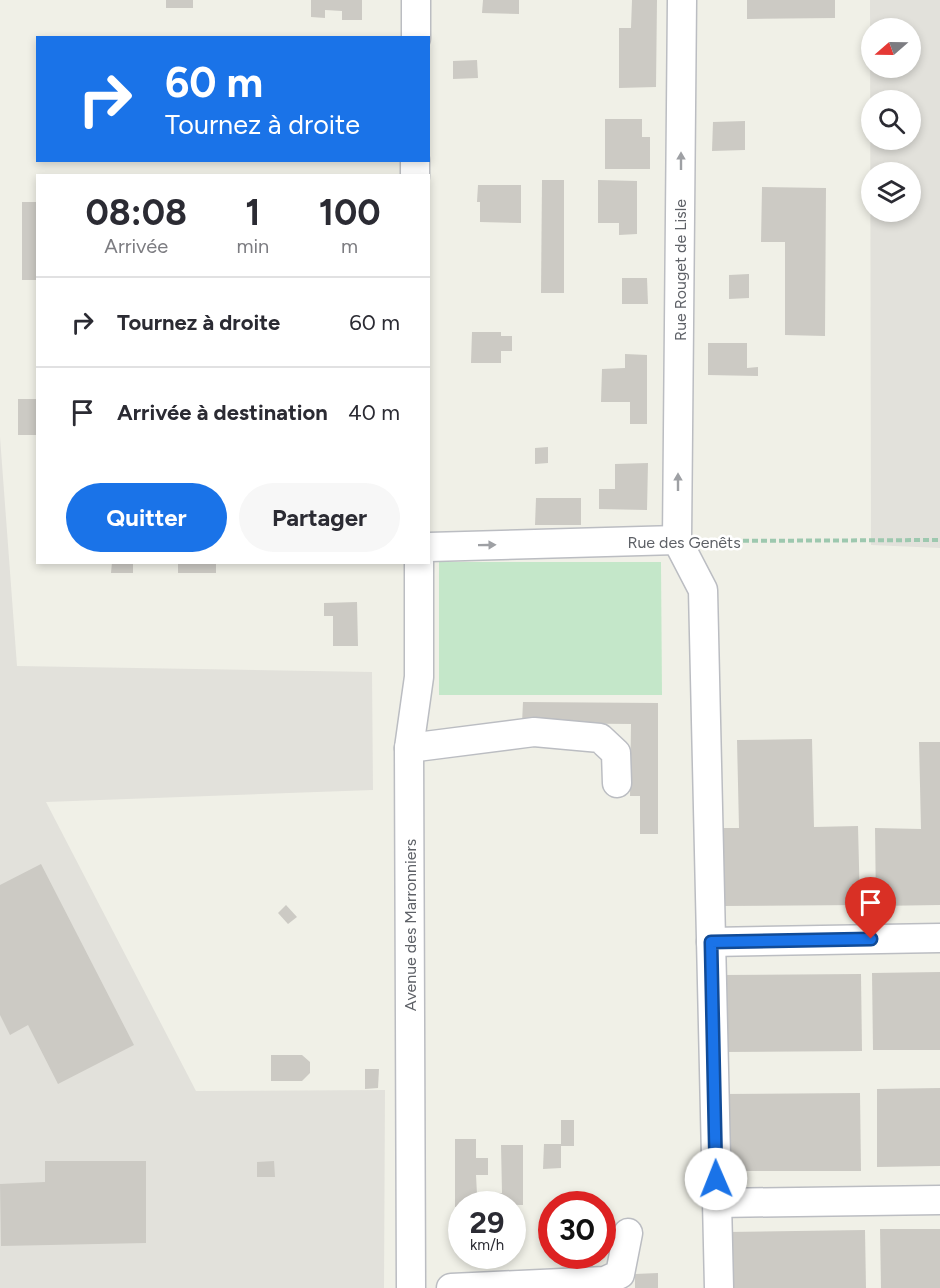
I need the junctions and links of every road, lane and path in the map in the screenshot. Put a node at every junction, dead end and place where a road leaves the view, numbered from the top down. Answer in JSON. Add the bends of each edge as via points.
{"nodes":[{"id":1,"x":416,"y":0,"type":"edge"},
{"id":2,"x":682,"y":0,"type":"edge"},
{"id":3,"x":416,"y":36,"type":"edge"},
{"id":4,"x":677,"y":540,"type":"junction"},
{"id":5,"x":940,"y":540,"type":"edge"},
{"id":6,"x":430,"y":546,"type":"edge"},
{"id":7,"x":419,"y":564,"type":"edge"},
{"id":8,"x":409,"y":748,"type":"junction"},
{"id":9,"x":617,"y":783,"type":"dead end"},
{"id":10,"x":940,"y":938,"type":"edge"},
{"id":11,"x":711,"y":942,"type":"junction"},
{"id":12,"x":940,"y":1200,"type":"edge"},
{"id":13,"x":717,"y":1203,"type":"junction"},
{"id":14,"x":628,"y":1233,"type":"dead end"},
{"id":15,"x":411,"y":1287,"type":"edge"},
{"id":16,"x":444,"y":1288,"type":"edge"},
{"id":17,"x":451,"y":1288,"type":"edge"},
{"id":18,"x":719,"y":1288,"type":"edge"}],
"edges":[{"from":1,"to":3,"type":"street"},
{"from":4,"to":2,"type":"street","name":"Rue Rouget de Lisle","one_way":true},
{"from":4,"to":5,"type":"path","name":"Rue des Genêts"},
{"from":6,"to":4,"type":"street","name":"Rue des Genêts","one_way":true},
{"from":4,"to":11,"type":"street","via":[[703,590]]},
{"from":7,"to":8,"type":"street","name":"Avenue des Marronniers","via":[[419,677]]},
{"from":8,"to":9,"type":"street","via":[[534,732],[600,738],[616,753]]},
{"from":8,"to":15,"type":"street","name":"Avenue des Marronniers"},
{"from":10,"to":11,"type":"street"},
{"from":11,"to":13,"type":"street"},
{"from":12,"to":13,"type":"street"},
{"from":13,"to":18,"type":"street"},
{"from":14,"to":17,"type":"street","via":[[620,1274],[605,1281]]},
{"from":15,"to":16,"type":"street"}]}
